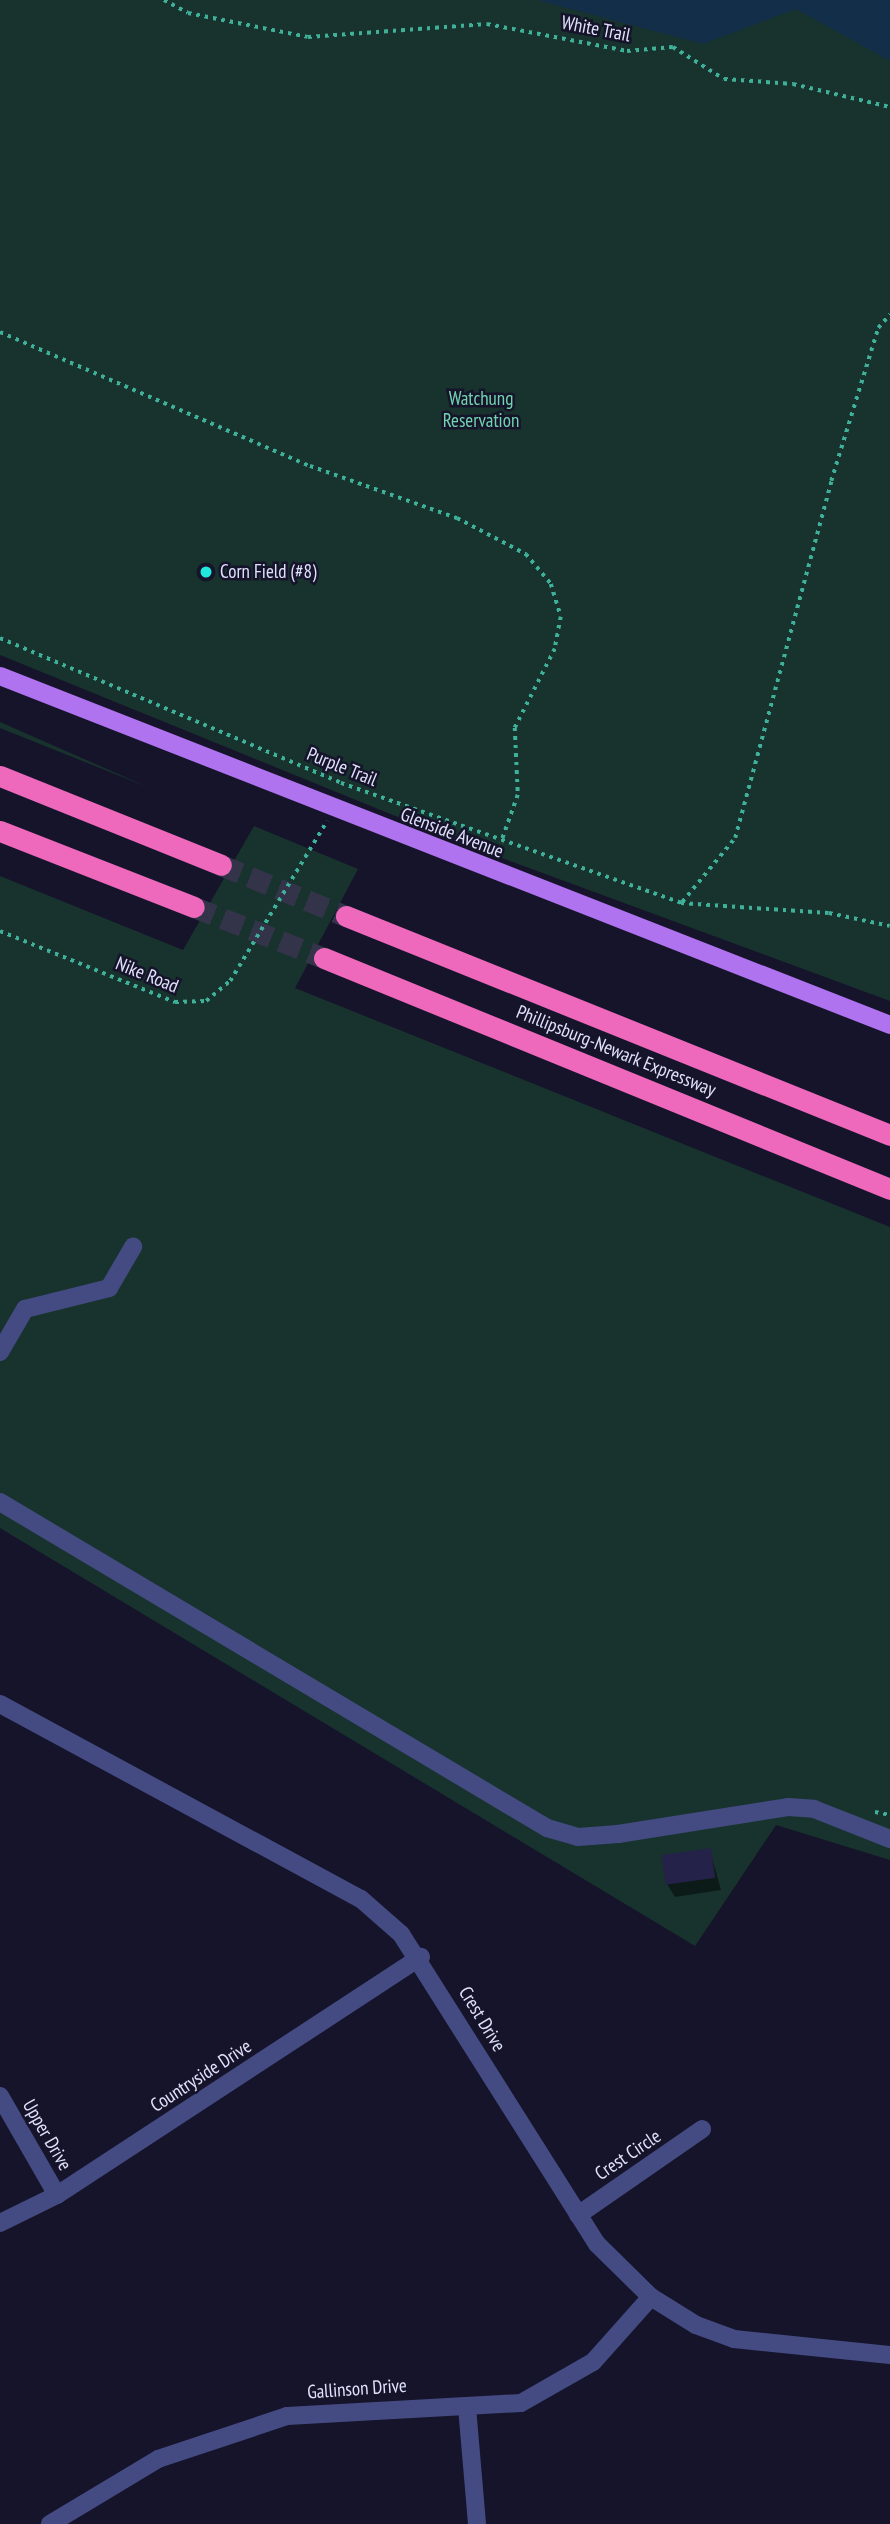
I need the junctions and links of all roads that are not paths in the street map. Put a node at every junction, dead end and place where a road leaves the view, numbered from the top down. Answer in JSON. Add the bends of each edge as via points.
{"nodes":[{"id":1,"x":0,"y":676,"type":"edge"},
{"id":2,"x":0,"y":776,"type":"edge"},
{"id":3,"x":0,"y":831,"type":"edge"},
{"id":4,"x":221,"y":865,"type":"tunnel mouth"},
{"id":5,"x":194,"y":907,"type":"tunnel mouth"},
{"id":6,"x":346,"y":916,"type":"tunnel mouth"},
{"id":7,"x":324,"y":958,"type":"tunnel mouth"},
{"id":8,"x":890,"y":1026,"type":"edge"},
{"id":9,"x":890,"y":1135,"type":"edge"},
{"id":10,"x":890,"y":1189,"type":"edge"},
{"id":11,"x":133,"y":1247,"type":"dead end"},
{"id":12,"x":0,"y":1352,"type":"edge"},
{"id":13,"x":0,"y":1502,"type":"edge"},
{"id":14,"x":0,"y":1703,"type":"edge"},
{"id":15,"x":890,"y":1839,"type":"edge"},
{"id":16,"x":421,"y":1957,"type":"junction"},
{"id":17,"x":0,"y":2096,"type":"edge"},
{"id":18,"x":702,"y":2129,"type":"dead end"},
{"id":19,"x":57,"y":2195,"type":"junction"},
{"id":20,"x":578,"y":2215,"type":"junction"},
{"id":21,"x":0,"y":2223,"type":"edge"},
{"id":22,"x":652,"y":2297,"type":"junction"},
{"id":23,"x":890,"y":2355,"type":"edge"},
{"id":24,"x":467,"y":2407,"type":"junction"},
{"id":25,"x":50,"y":2524,"type":"edge"},
{"id":26,"x":477,"y":2524,"type":"edge"}],
"edges":[{"from":1,"to":8,"type":"main road","name":"Glenside Avenue"},
{"from":2,"to":4,"type":"highway"},
{"from":3,"to":5,"type":"highway"},
{"from":6,"to":9,"type":"highway","name":"Phillipsburg-Newark Expressway"},
{"from":7,"to":10,"type":"highway","name":"Phillipsburg-Newark Expressway"},
{"from":11,"to":12,"type":"street","via":[[109,1288],[25,1309]]},
{"from":13,"to":15,"type":"street","via":[[547,1828],[578,1837],[618,1834],[788,1807],[814,1809]]},
{"from":14,"to":16,"type":"street","name":"Crest Drive","via":[[361,1899]]},
{"from":16,"to":19,"type":"street","name":"Countryside Drive"},
{"from":16,"to":20,"type":"street","name":"Crest Drive"},
{"from":17,"to":19,"type":"street","name":"Upper Drive"},
{"from":18,"to":20,"type":"street","name":"Crest Circle"},
{"from":19,"to":21,"type":"street","name":"Countryside Drive"},
{"from":20,"to":22,"type":"street","name":"Crest Drive","via":[[615,2265]]},
{"from":22,"to":23,"type":"street","name":"Crest Drive","via":[[696,2325],[734,2339]]},
{"from":22,"to":24,"type":"street","name":"Gallinson Drive","via":[[593,2362],[552,2388],[521,2403]]},
{"from":24,"to":25,"type":"street","name":"Gallinson Drive","via":[[288,2416],[158,2459]]},
{"from":24,"to":26,"type":"street"}]}
